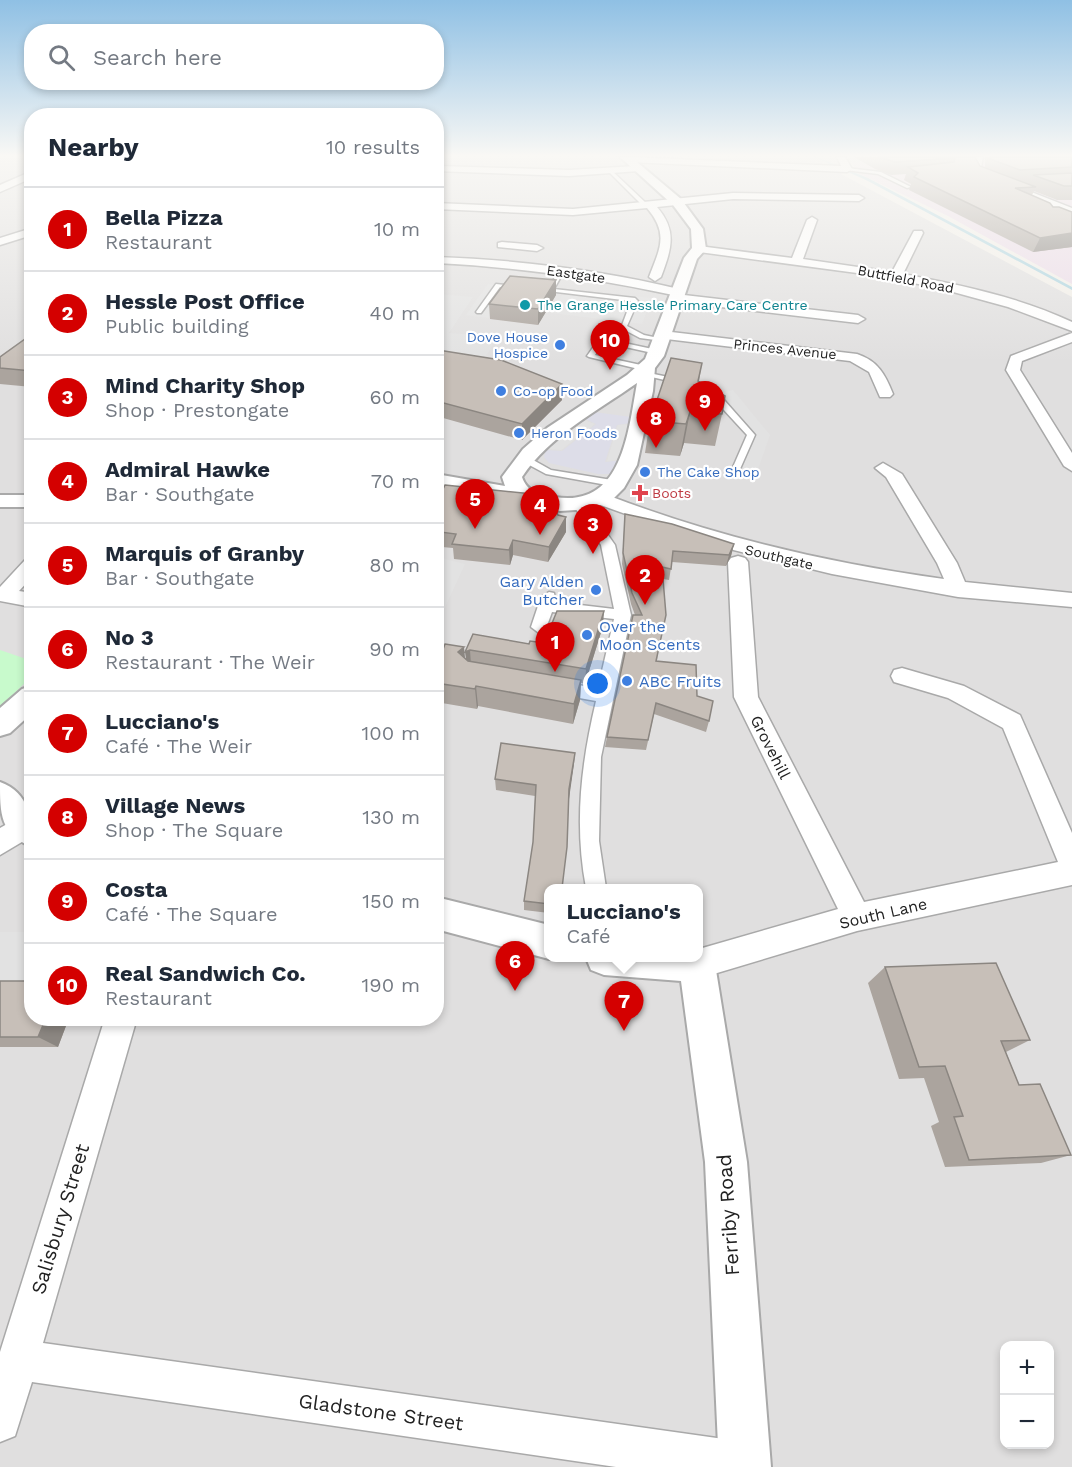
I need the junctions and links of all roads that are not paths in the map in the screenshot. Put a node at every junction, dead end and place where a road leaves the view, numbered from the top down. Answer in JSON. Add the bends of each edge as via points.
{"nodes":[{"id":1,"x":666,"y":225,"type":"edge"},
{"id":2,"x":694,"y":225,"type":"edge"},
{"id":3,"x":810,"y":225,"type":"edge"},
{"id":4,"x":24,"y":233,"type":"edge"},
{"id":5,"x":918,"y":233,"type":"dead end"},
{"id":6,"x":3,"y":238,"type":"edge"},
{"id":7,"x":502,"y":244,"type":"dead end"},
{"id":8,"x":517,"y":246,"type":"junction"},
{"id":9,"x":537,"y":248,"type":"dead end"},
{"id":10,"x":699,"y":249,"type":"junction"},
{"id":11,"x":444,"y":260,"type":"edge"},
{"id":12,"x":795,"y":261,"type":"junction"},
{"id":13,"x":503,"y":263,"type":"junction"},
{"id":14,"x":561,"y":272,"type":"junction"},
{"id":15,"x":896,"y":276,"type":"junction"},
{"id":16,"x":655,"y":277,"type":"dead end"},
{"id":17,"x":530,"y":288,"type":"edge"},
{"id":18,"x":540,"y":289,"type":"edge"},
{"id":19,"x":550,"y":290,"type":"junction"},
{"id":20,"x":678,"y":295,"type":"junction"},
{"id":21,"x":479,"y":312,"type":"dead end"},
{"id":22,"x":858,"y":319,"type":"dead end"},
{"id":23,"x":1072,"y":327,"type":"edge"},
{"id":24,"x":1072,"y":337,"type":"edge"},
{"id":25,"x":660,"y":342,"type":"junction"},
{"id":26,"x":647,"y":371,"type":"junction"},
{"id":27,"x":683,"y":382,"type":"edge"},
{"id":28,"x":705,"y":387,"type":"edge"},
{"id":29,"x":885,"y":394,"type":"dead end"},
{"id":30,"x":596,"y":402,"type":"junction"},
{"id":31,"x":639,"y":415,"type":"junction"},
{"id":32,"x":523,"y":458,"type":"junction"},
{"id":33,"x":1072,"y":466,"type":"edge"},
{"id":34,"x":736,"y":467,"type":"dead end"},
{"id":35,"x":883,"y":468,"type":"dead end"},
{"id":36,"x":512,"y":477,"type":"junction"},
{"id":37,"x":444,"y":482,"type":"edge"},
{"id":38,"x":618,"y":484,"type":"junction"},
{"id":39,"x":495,"y":490,"type":"junction"},
{"id":40,"x":601,"y":499,"type":"junction"},
{"id":41,"x":0,"y":501,"type":"edge"},
{"id":42,"x":24,"y":501,"type":"edge"},
{"id":43,"x":537,"y":502,"type":"junction"},
{"id":44,"x":579,"y":505,"type":"junction"},
{"id":45,"x":738,"y":562,"type":"dead end"},
{"id":46,"x":24,"y":573,"type":"edge"},
{"id":47,"x":958,"y":590,"type":"junction"},
{"id":48,"x":24,"y":599,"type":"edge"},
{"id":49,"x":1072,"y":600,"type":"edge"},
{"id":50,"x":623,"y":615,"type":"junction"},
{"id":51,"x":539,"y":627,"type":"dead end"},
{"id":52,"x":902,"y":676,"type":"dead end"},
{"id":53,"x":538,"y":685,"type":"edge"},
{"id":54,"x":605,"y":696,"type":"junction"},
{"id":55,"x":24,"y":703,"type":"edge"},
{"id":56,"x":0,"y":725,"type":"edge"},
{"id":57,"x":0,"y":795,"type":"edge"},
{"id":58,"x":18,"y":834,"type":"edge"},
{"id":59,"x":1072,"y":864,"type":"edge"},
{"id":60,"x":1072,"y":872,"type":"edge"},
{"id":61,"x":595,"y":884,"type":"edge"},
{"id":62,"x":444,"y":915,"type":"edge"},
{"id":63,"x":857,"y":917,"type":"junction"},
{"id":64,"x":544,"y":941,"type":"edge"},
{"id":65,"x":667,"y":962,"type":"edge"},
{"id":66,"x":697,"y":964,"type":"junction"},
{"id":67,"x":119,"y":1026,"type":"edge"},
{"id":68,"x":17,"y":1360,"type":"junction"},
{"id":69,"x":0,"y":1420,"type":"edge"},
{"id":70,"x":745,"y":1465,"type":"edge"}],
"edges":[{"from":1,"to":16,"type":"street","via":[[668,243]]},
{"from":2,"to":10,"type":"street"},
{"from":3,"to":12,"type":"street"},
{"from":4,"to":6,"type":"street"},
{"from":5,"to":15,"type":"street"},
{"from":7,"to":8,"type":"street"},
{"from":8,"to":9,"type":"street"},
{"from":8,"to":13,"type":"street"},
{"from":10,"to":12,"type":"street","name":"Buttfield Road"},
{"from":10,"to":20,"type":"street","via":[[691,258]]},
{"from":11,"to":13,"type":"street","name":"Eastgate"},
{"from":12,"to":15,"type":"street","name":"Buttfield Road"},
{"from":13,"to":14,"type":"street","name":"Eastgate"},
{"from":14,"to":19,"type":"lane"},
{"from":14,"to":20,"type":"street","name":"Eastgate","via":[[615,279]]},
{"from":15,"to":23,"type":"street","name":"Buttfield Road","via":[[988,297]]},
{"from":17,"to":21,"type":"lane","via":[[498,285]]},
{"from":18,"to":19,"type":"lane"},
{"from":19,"to":25,"type":"lane","via":[[633,299],[623,327]]},
{"from":20,"to":22,"type":"street","name":"Eastgate"},
{"from":20,"to":25,"type":"street"},
{"from":24,"to":33,"type":"street","via":[[1016,359],[1013,370]]},
{"from":25,"to":26,"type":"street"},
{"from":25,"to":26,"type":"lane","via":[[602,340],[591,356]]},
{"from":25,"to":29,"type":"street","name":"Princes Avenue","via":[[852,357],[877,370]]},
{"from":26,"to":27,"type":"lane"},
{"from":26,"to":30,"type":"street"},
{"from":26,"to":31,"type":"street"},
{"from":28,"to":34,"type":"lane","via":[[751,435]]},
{"from":30,"to":31,"type":"street"},
{"from":30,"to":32,"type":"street"},
{"from":31,"to":38,"type":"street"},
{"from":32,"to":36,"type":"street"},
{"from":32,"to":38,"type":"lane","via":[[549,472]]},
{"from":35,"to":47,"type":"street","via":[[893,474],[947,563]]},
{"from":36,"to":39,"type":"street"},
{"from":36,"to":43,"type":"street","via":[[516,489]]},
{"from":37,"to":39,"type":"street"},
{"from":38,"to":40,"type":"street"},
{"from":39,"to":43,"type":"street"},
{"from":40,"to":44,"type":"street"},
{"from":40,"to":47,"type":"street","name":"Southgate","via":[[736,547]]},
{"from":41,"to":42,"type":"street"},
{"from":43,"to":44,"type":"street"},
{"from":44,"to":50,"type":"street","via":[[608,545]]},
{"from":45,"to":63,"type":"street","name":"Grovehill","via":[[746,698]]},
{"from":46,"to":48,"type":"street","via":[[4,595]]},
{"from":47,"to":49,"type":"street","name":"Southgate"},
{"from":50,"to":51,"type":"street","via":[[548,601]]},
{"from":50,"to":54,"type":"street"},
{"from":52,"to":59,"type":"street","via":[[956,692],[1012,722]]},
{"from":53,"to":54,"type":"street"},
{"from":54,"to":61,"type":"street","via":[[592,757],[589,841]]},
{"from":55,"to":56,"type":"street"},
{"from":57,"to":58,"type":"street"},
{"from":60,"to":63,"type":"street","name":"South Lane"},
{"from":62,"to":64,"type":"street"},
{"from":63,"to":66,"type":"street","name":"South Lane"},
{"from":65,"to":66,"type":"street"},
{"from":66,"to":70,"type":"street","name":"Ferriby Road","via":[[726,1162]]},
{"from":67,"to":68,"type":"street","name":"Salisbury Street"},
{"from":68,"to":69,"type":"street","name":"Salisbury Street"},
{"from":68,"to":70,"type":"street","name":"Gladstone Street"}]}
